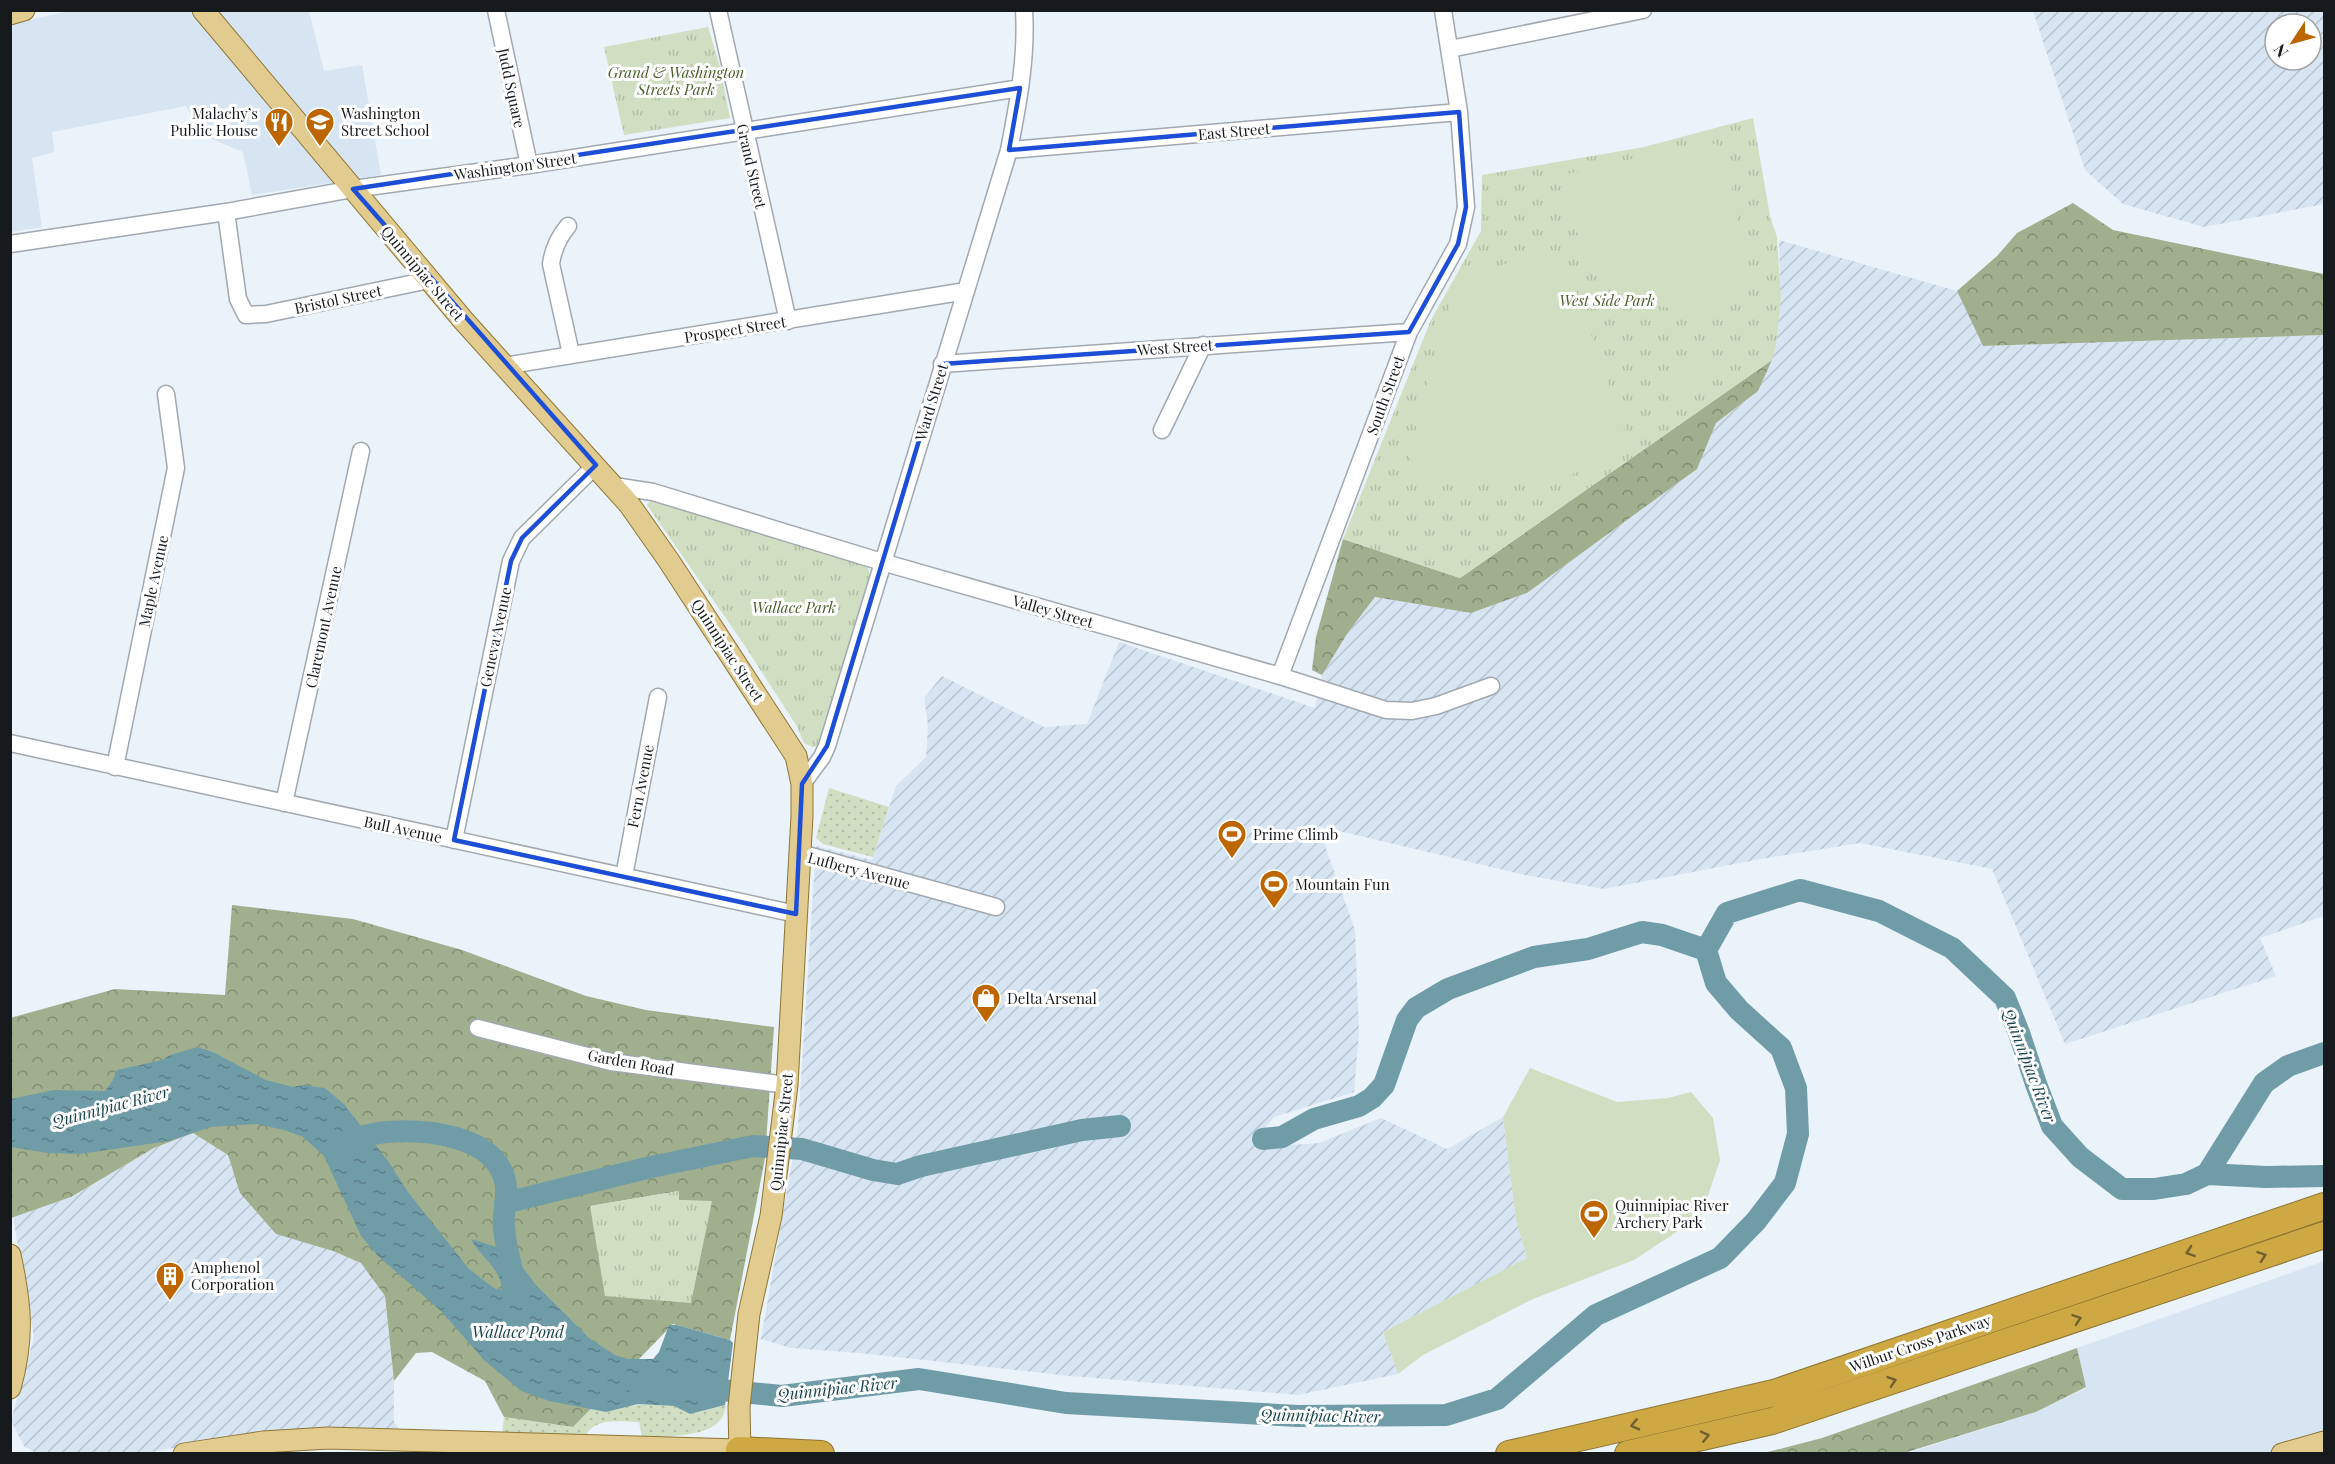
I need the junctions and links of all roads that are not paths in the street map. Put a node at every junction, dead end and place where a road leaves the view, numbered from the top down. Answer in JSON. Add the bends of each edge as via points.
{"nodes":[{"id":1,"x":24,"y":10,"type":"edge"},
{"id":2,"x":202,"y":10,"type":"edge"},
{"id":3,"x":496,"y":10,"type":"edge"},
{"id":4,"x":718,"y":10,"type":"edge"},
{"id":5,"x":1024,"y":10,"type":"edge"},
{"id":6,"x":1443,"y":10,"type":"edge"},
{"id":7,"x":1643,"y":10,"type":"edge"},
{"id":8,"x":10,"y":14,"type":"edge"},
{"id":9,"x":1450,"y":50,"type":"junction"},
{"id":10,"x":1020,"y":88,"type":"junction"},
{"id":11,"x":1459,"y":112,"type":"junction"},
{"id":12,"x":744,"y":130,"type":"junction"},
{"id":13,"x":1009,"y":150,"type":"junction"},
{"id":14,"x":529,"y":165,"type":"junction"},
{"id":15,"x":353,"y":189,"type":"junction"},
{"id":16,"x":226,"y":212,"type":"junction"},
{"id":17,"x":568,"y":226,"type":"dead end"},
{"id":18,"x":10,"y":244,"type":"edge"},
{"id":19,"x":429,"y":280,"type":"junction"},
{"id":20,"x":966,"y":291,"type":"junction"},
{"id":21,"x":788,"y":321,"type":"junction"},
{"id":22,"x":1409,"y":332,"type":"junction"},
{"id":23,"x":1203,"y":345,"type":"junction"},
{"id":24,"x":571,"y":354,"type":"junction"},
{"id":25,"x":942,"y":364,"type":"junction"},
{"id":26,"x":504,"y":366,"type":"junction"},
{"id":27,"x":166,"y":394,"type":"dead end"},
{"id":28,"x":1162,"y":430,"type":"dead end"},
{"id":29,"x":361,"y":451,"type":"dead end"},
{"id":30,"x":596,"y":465,"type":"junction"},
{"id":31,"x":614,"y":486,"type":"junction"},
{"id":32,"x":882,"y":562,"type":"junction"},
{"id":33,"x":1280,"y":676,"type":"junction"},
{"id":34,"x":1491,"y":686,"type":"dead end"},
{"id":35,"x":658,"y":697,"type":"dead end"},
{"id":36,"x":10,"y":743,"type":"edge"},
{"id":37,"x":116,"y":767,"type":"junction"},
{"id":38,"x":802,"y":784,"type":"junction"},
{"id":39,"x":284,"y":803,"type":"junction"},
{"id":40,"x":454,"y":840,"type":"junction"},
{"id":41,"x":800,"y":853,"type":"junction"},
{"id":42,"x":624,"y":876,"type":"junction"},
{"id":43,"x":996,"y":907,"type":"dead end"},
{"id":44,"x":796,"y":915,"type":"junction"},
{"id":45,"x":478,"y":1028,"type":"dead end"},
{"id":46,"x":787,"y":1085,"type":"junction"},
{"id":47,"x":2325,"y":1206,"type":"edge"},
{"id":48,"x":2325,"y":1235,"type":"edge"},
{"id":49,"x":10,"y":1255,"type":"edge"},
{"id":50,"x":10,"y":1388,"type":"edge"},
{"id":51,"x":2325,"y":1442,"type":"edge"},
{"id":52,"x":739,"y":1452,"type":"edge"},
{"id":53,"x":1635,"y":1453,"type":"edge"},
{"id":54,"x":184,"y":1454,"type":"edge"},
{"id":55,"x":821,"y":1454,"type":"edge"},
{"id":56,"x":1509,"y":1454,"type":"edge"},
{"id":57,"x":2282,"y":1454,"type":"edge"}],
"edges":[{"from":1,"to":8,"type":"main road"},
{"from":2,"to":15,"type":"main road","name":"Quinnipiac Street"},
{"from":3,"to":14,"type":"street","name":"Judd Square"},
{"from":4,"to":12,"type":"street","name":"Grand Street"},
{"from":5,"to":10,"type":"street","name":"Ward Street"},
{"from":6,"to":9,"type":"street","name":"South Street"},
{"from":7,"to":9,"type":"street"},
{"from":9,"to":11,"type":"street","name":"South Street"},
{"from":10,"to":12,"type":"street","name":"Washington Street"},
{"from":10,"to":13,"type":"street","name":"Ward Street"},
{"from":11,"to":13,"type":"street","name":"East Street"},
{"from":11,"to":22,"type":"street","name":"South Street","via":[[1466,207],[1458,244]]},
{"from":12,"to":14,"type":"street","name":"Washington Street"},
{"from":12,"to":21,"type":"street","name":"Grand Street"},
{"from":13,"to":20,"type":"street","name":"Ward Street"},
{"from":14,"to":15,"type":"street","name":"Washington Street"},
{"from":15,"to":16,"type":"street","name":"Washington Street"},
{"from":15,"to":19,"type":"main road","name":"Quinnipiac Street"},
{"from":16,"to":18,"type":"street","name":"Washington Street"},
{"from":16,"to":19,"type":"street","name":"Bristol Street","via":[[238,299],[246,315]]},
{"from":17,"to":24,"type":"street","via":[[552,252],[551,264]]},
{"from":19,"to":26,"type":"main road","name":"Quinnipiac Street"},
{"from":20,"to":21,"type":"street","name":"Prospect Street"},
{"from":20,"to":25,"type":"street","name":"Ward Street"},
{"from":21,"to":24,"type":"street","name":"Prospect Street"},
{"from":22,"to":23,"type":"street","name":"West Street"},
{"from":22,"to":33,"type":"street","name":"South Street"},
{"from":23,"to":25,"type":"street","name":"West Street"},
{"from":23,"to":28,"type":"street"},
{"from":24,"to":26,"type":"street","name":"Prospect Street"},
{"from":25,"to":32,"type":"street","name":"Ward Street"},
{"from":26,"to":30,"type":"main road","name":"Quinnipiac Street"},
{"from":27,"to":37,"type":"street","name":"Maple Avenue","via":[[176,468]]},
{"from":29,"to":39,"type":"street","name":"Claremont Avenue"},
{"from":30,"to":31,"type":"main road","name":"Quinnipiac Street"},
{"from":30,"to":40,"type":"street","name":"Geneva Avenue","via":[[522,538],[511,561]]},
{"from":31,"to":32,"type":"street","name":"Valley Street","via":[[653,492]]},
{"from":31,"to":38,"type":"main road","name":"Quinnipiac Street","via":[[669,561],[792,747]]},
{"from":32,"to":33,"type":"street","name":"Valley Street"},
{"from":32,"to":38,"type":"street","name":"Ward Street","via":[[827,746]]},
{"from":33,"to":34,"type":"street","name":"Valley Street","via":[[1386,710],[1412,711],[1436,706]]},
{"from":35,"to":42,"type":"street","name":"Fern Avenue"},
{"from":36,"to":37,"type":"street","name":"Bull Avenue"},
{"from":37,"to":39,"type":"street","name":"Bull Avenue"},
{"from":38,"to":41,"type":"main road","name":"Quinnipiac Street"},
{"from":39,"to":40,"type":"street","name":"Bull Avenue"},
{"from":40,"to":42,"type":"street","name":"Bull Avenue"},
{"from":41,"to":43,"type":"street","name":"Lufbery Avenue"},
{"from":41,"to":44,"type":"main road","name":"Quinnipiac Street"},
{"from":42,"to":44,"type":"street","name":"Bull Avenue"},
{"from":44,"to":46,"type":"main road","name":"Quinnipiac Street"},
{"from":45,"to":46,"type":"street","name":"Garden Road","via":[[611,1062]]},
{"from":46,"to":52,"type":"main road","name":"Quinnipiac Street","via":[[771,1216],[749,1314],[739,1407]]},
{"from":47,"to":56,"type":"highway","name":"Wilbur Cross Parkway","one_way":true,"via":[[1774,1393]]},
{"from":53,"to":48,"type":"highway","name":"Wilbur Cross Parkway","one_way":true,"via":[[1772,1421]]},
{"from":49,"to":50,"type":"main road","via":[[21,1339]]},
{"from":51,"to":57,"type":"main road"},
{"from":52,"to":54,"type":"main road","via":[[328,1438],[263,1442]]},
{"from":52,"to":55,"type":"highway"}]}
